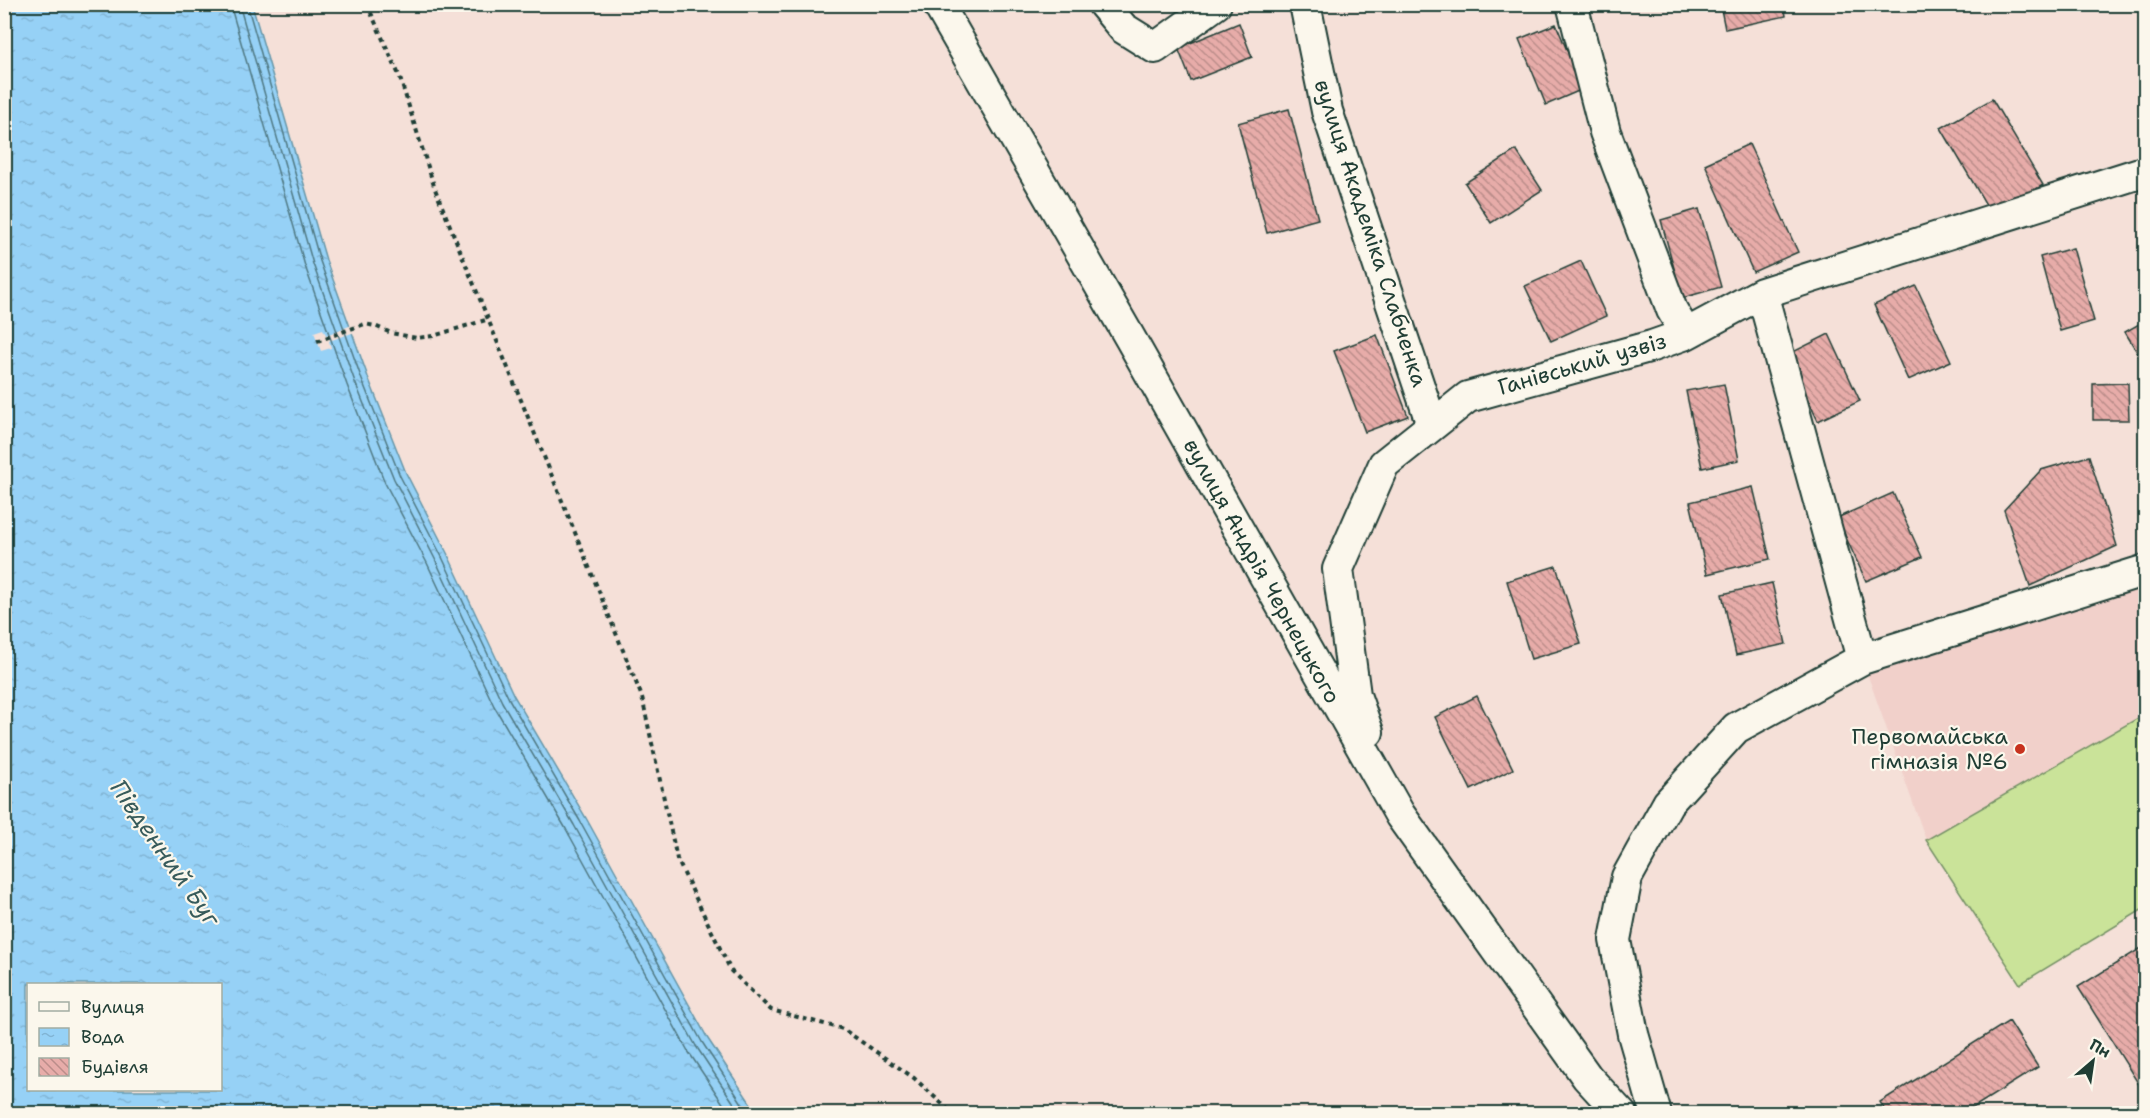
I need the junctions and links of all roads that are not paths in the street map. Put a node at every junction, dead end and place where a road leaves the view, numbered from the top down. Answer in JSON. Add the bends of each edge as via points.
{"nodes":[{"id":1,"x":938,"y":4,"type":"edge"},
{"id":2,"x":1103,"y":4,"type":"edge"},
{"id":3,"x":1216,"y":4,"type":"edge"},
{"id":4,"x":1305,"y":4,"type":"edge"},
{"id":5,"x":1572,"y":4,"type":"edge"},
{"id":6,"x":2145,"y":171,"type":"edge"},
{"id":7,"x":1762,"y":293,"type":"junction"},
{"id":8,"x":1686,"y":334,"type":"junction"},
{"id":9,"x":1432,"y":425,"type":"junction"},
{"id":10,"x":2145,"y":570,"type":"edge"},
{"id":11,"x":1862,"y":659,"type":"junction"},
{"id":12,"x":1400,"y":815,"type":"junction"},
{"id":13,"x":1621,"y":1113,"type":"edge"},
{"id":14,"x":1656,"y":1113,"type":"edge"}],
"edges":[{"from":1,"to":12,"type":"street","name":"вулиця Андрія Чернецького"},
{"from":2,"to":3,"type":"street","via":[[1123,28],[1155,48]]},
{"from":4,"to":9,"type":"street","name":"вулиця Академіка Слабченка","via":[[1327,111]]},
{"from":5,"to":8,"type":"street","via":[[1605,132],[1672,310]]},
{"from":6,"to":7,"type":"street","name":"Ганівський узвіз"},
{"from":7,"to":8,"type":"street","name":"Ганівський узвіз"},
{"from":7,"to":11,"type":"street"},
{"from":8,"to":9,"type":"street","name":"Ганівський узвіз","via":[[1468,397]]},
{"from":9,"to":12,"type":"street","name":"Ганівський узвіз","via":[[1384,464],[1338,569],[1355,695]]},
{"from":10,"to":11,"type":"street"},
{"from":11,"to":14,"type":"street","via":[[1736,728],[1668,803],[1627,877],[1615,940],[1633,1034]]},
{"from":12,"to":13,"type":"street","name":"вулиця Андрія Чернецького","via":[[1587,1077]]}]}
